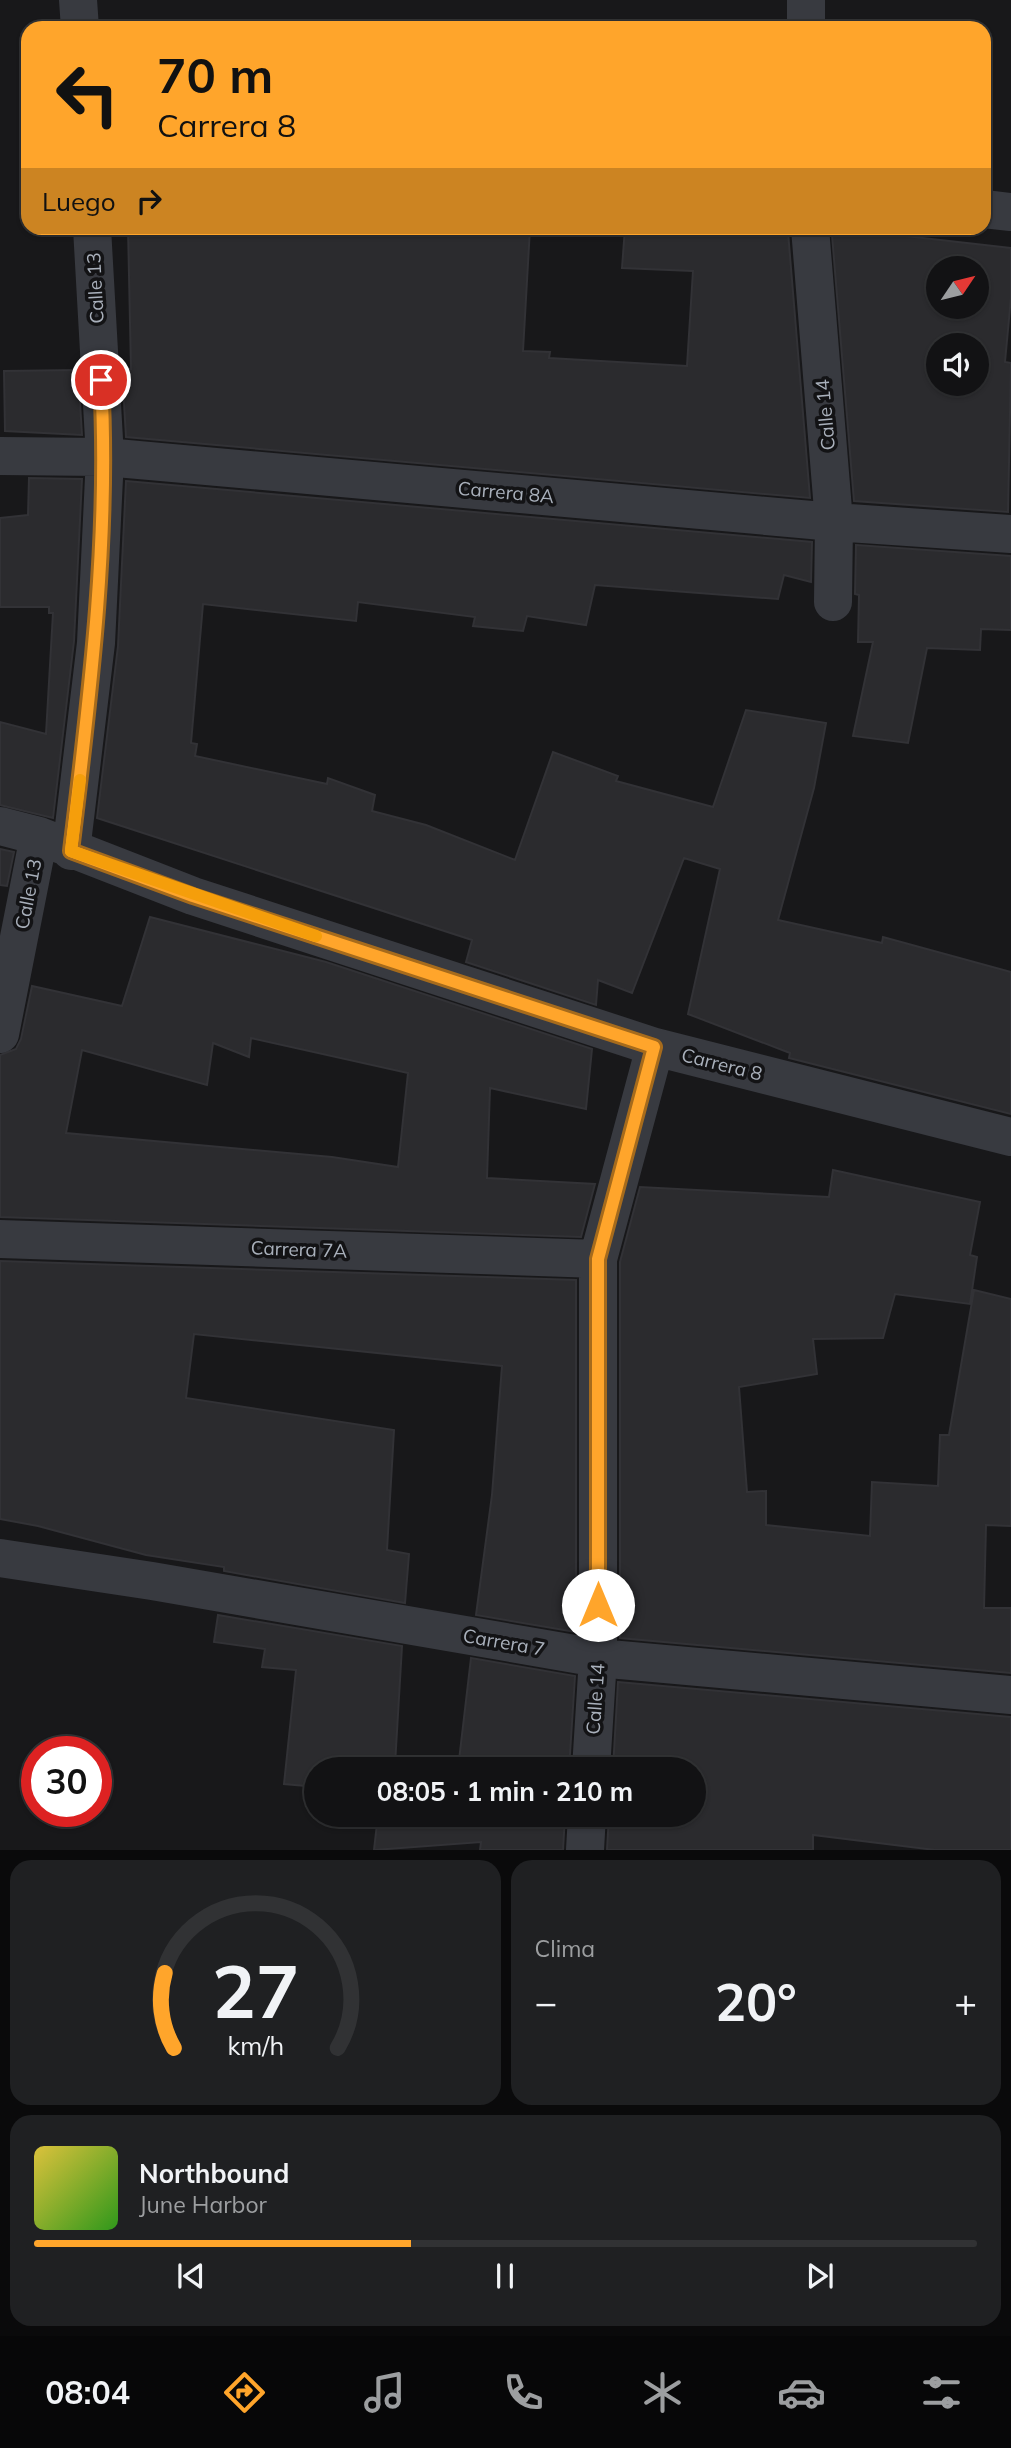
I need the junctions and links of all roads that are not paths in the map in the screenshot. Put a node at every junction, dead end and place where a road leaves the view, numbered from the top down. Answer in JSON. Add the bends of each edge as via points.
{"nodes":[{"id":1,"x":78,"y":0,"type":"edge"},
{"id":2,"x":806,"y":0,"type":"edge"},
{"id":3,"x":80,"y":21,"type":"edge"},
{"id":4,"x":806,"y":21,"type":"edge"},
{"id":5,"x":991,"y":210,"type":"edge"},
{"id":6,"x":1011,"y":212,"type":"edge"},
{"id":7,"x":92,"y":235,"type":"edge"},
{"id":8,"x":811,"y":235,"type":"edge"},
{"id":9,"x":0,"y":456,"type":"edge"},
{"id":10,"x":105,"y":457,"type":"junction"},
{"id":11,"x":834,"y":522,"type":"junction"},
{"id":12,"x":1011,"y":534,"type":"edge"},
{"id":13,"x":833,"y":602,"type":"dead end"},
{"id":14,"x":0,"y":826,"type":"edge"},
{"id":15,"x":55,"y":844,"type":"junction"},
{"id":16,"x":0,"y":1034,"type":"edge"},
{"id":17,"x":654,"y":1047,"type":"junction"},
{"id":18,"x":1011,"y":1137,"type":"edge"},
{"id":19,"x":0,"y":1239,"type":"edge"},
{"id":20,"x":598,"y":1259,"type":"junction"},
{"id":21,"x":0,"y":1558,"type":"edge"},
{"id":22,"x":598,"y":1658,"type":"junction"},
{"id":23,"x":1011,"y":1695,"type":"edge"},
{"id":24,"x":592,"y":1757,"type":"edge"},
{"id":25,"x":586,"y":1827,"type":"edge"},
{"id":26,"x":585,"y":1850,"type":"edge"}],
"edges":[{"from":1,"to":3,"type":"street"},
{"from":2,"to":4,"type":"street"},
{"from":5,"to":6,"type":"street"},
{"from":7,"to":10,"type":"street","name":"Calle 13"},
{"from":8,"to":11,"type":"street","name":"Calle 14"},
{"from":9,"to":10,"type":"street","name":"Carrera 8A"},
{"from":10,"to":11,"type":"street","name":"Carrera 8A"},
{"from":10,"to":15,"type":"street","name":"Calle 13","via":[[96,643]]},
{"from":11,"to":12,"type":"street","name":"Carrera 8A"},
{"from":11,"to":13,"type":"street","name":"Calle 14"},
{"from":14,"to":15,"type":"street","name":"Carrera 8"},
{"from":15,"to":16,"type":"street","name":"Calle 13"},
{"from":15,"to":17,"type":"street","name":"Carrera 8","via":[[193,896]]},
{"from":17,"to":18,"type":"street","name":"Carrera 8"},
{"from":17,"to":20,"type":"street","name":"Calle 14"},
{"from":19,"to":20,"type":"street","name":"Carrera 7A"},
{"from":20,"to":22,"type":"street","name":"Calle 14"},
{"from":21,"to":22,"type":"street","name":"Carrera 7"},
{"from":22,"to":23,"type":"street","name":"Carrera 7"},
{"from":22,"to":24,"type":"street","name":"Calle 14"},
{"from":25,"to":26,"type":"street"}]}
